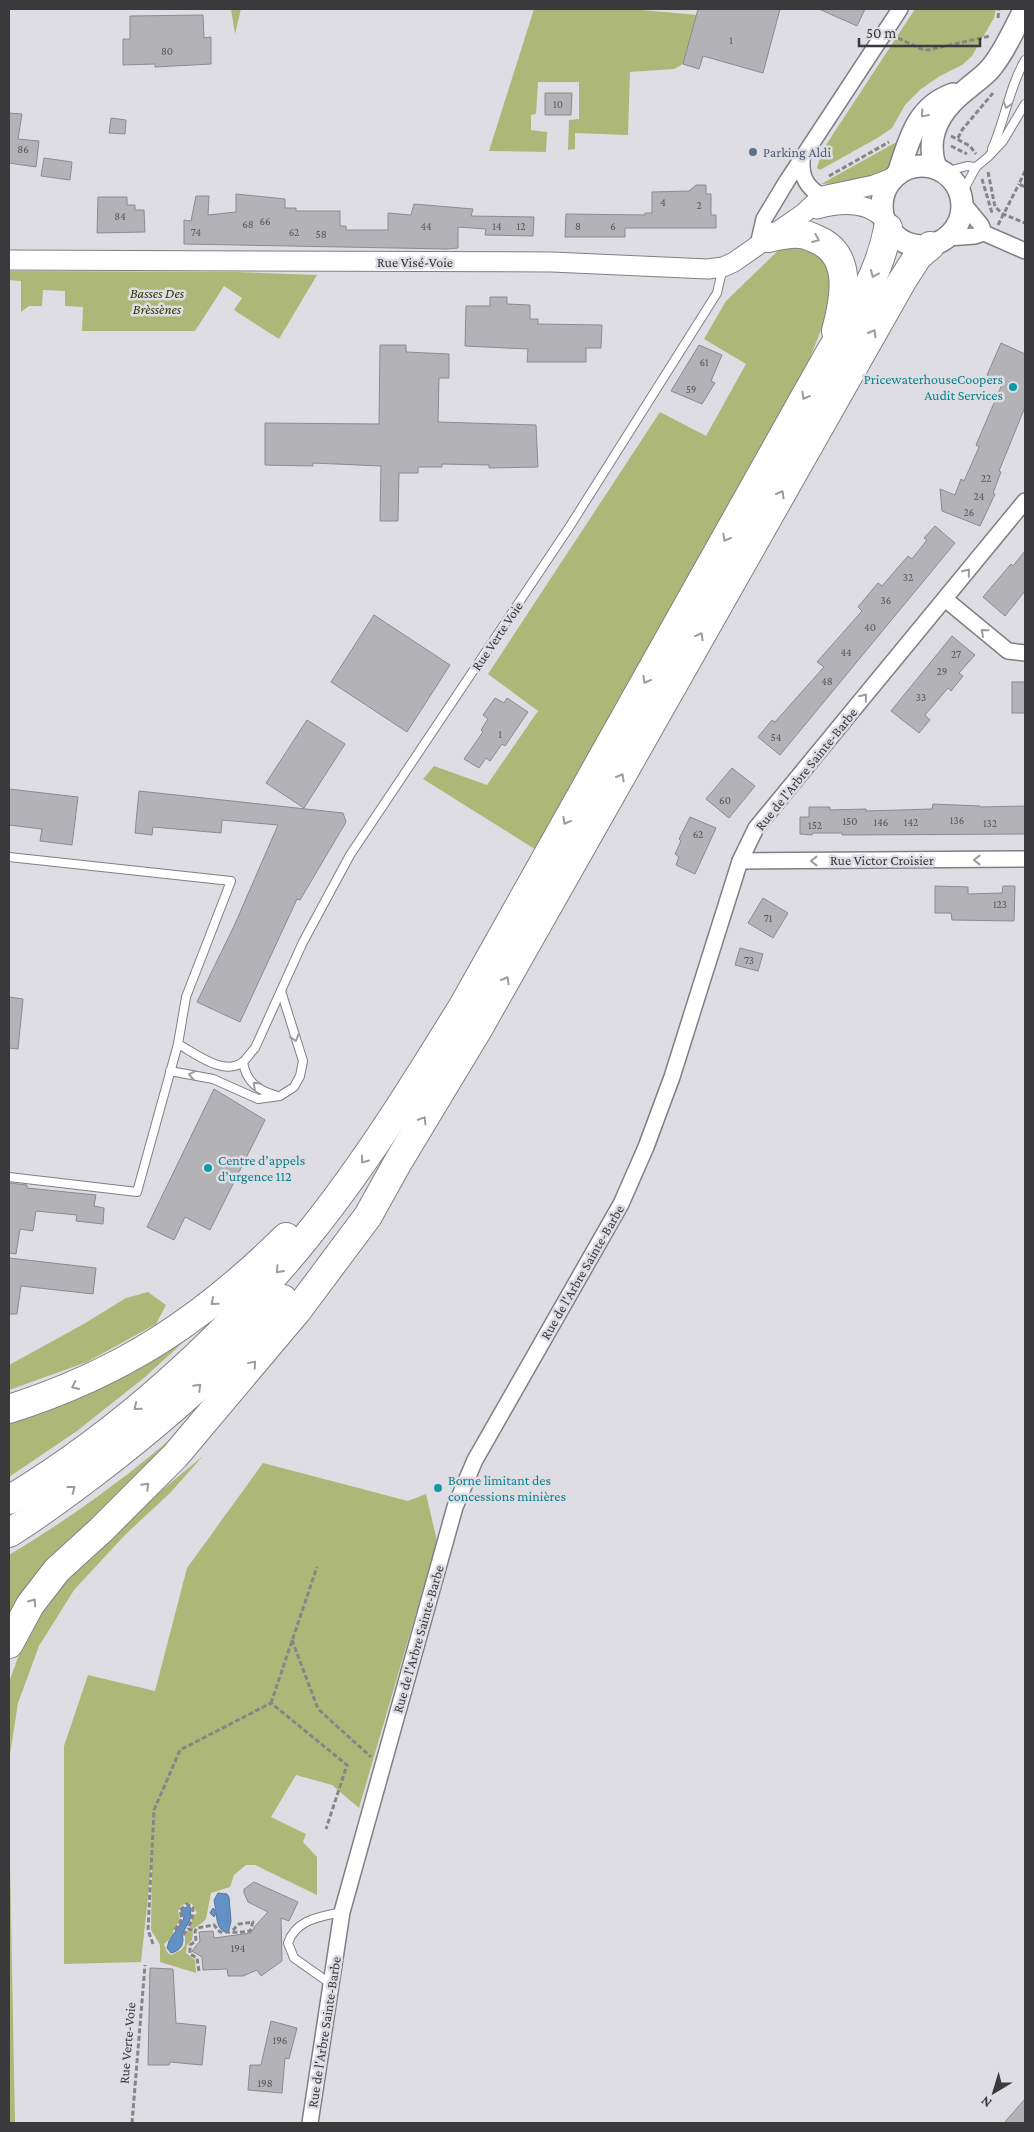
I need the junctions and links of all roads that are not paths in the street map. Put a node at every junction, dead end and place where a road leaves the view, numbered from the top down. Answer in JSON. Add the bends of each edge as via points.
{"nodes":[{"id":1,"x":900,"y":9,"type":"edge"},
{"id":2,"x":1025,"y":9,"type":"edge"},
{"id":3,"x":1025,"y":60,"type":"edge"},
{"id":4,"x":965,"y":90,"type":"junction"},
{"id":5,"x":1025,"y":104,"type":"edge"},
{"id":6,"x":988,"y":157,"type":"junction"},
{"id":7,"x":802,"y":161,"type":"junction"},
{"id":8,"x":976,"y":167,"type":"junction"},
{"id":9,"x":940,"y":170,"type":"junction"},
{"id":10,"x":896,"y":176,"type":"junction"},
{"id":11,"x":823,"y":187,"type":"junction"},
{"id":12,"x":962,"y":199,"type":"junction"},
{"id":13,"x":804,"y":213,"type":"junction"},
{"id":14,"x":886,"y":223,"type":"junction"},
{"id":15,"x":988,"y":235,"type":"junction"},
{"id":16,"x":763,"y":241,"type":"junction"},
{"id":17,"x":939,"y":242,"type":"junction"},
{"id":18,"x":1025,"y":251,"type":"edge"},
{"id":19,"x":9,"y":260,"type":"edge"},
{"id":20,"x":723,"y":267,"type":"junction"},
{"id":21,"x":829,"y":354,"type":"junction"},
{"id":22,"x":1025,"y":501,"type":"edge"},
{"id":23,"x":945,"y":599,"type":"junction"},
{"id":24,"x":1025,"y":653,"type":"edge"},
{"id":25,"x":9,"y":857,"type":"edge"},
{"id":26,"x":1025,"y":859,"type":"edge"},
{"id":27,"x":740,"y":861,"type":"junction"},
{"id":28,"x":281,"y":991,"type":"junction"},
{"id":29,"x":178,"y":1044,"type":"junction"},
{"id":30,"x":243,"y":1062,"type":"junction"},
{"id":31,"x":170,"y":1071,"type":"junction"},
{"id":32,"x":280,"y":1096,"type":"junction"},
{"id":33,"x":398,"y":1162,"type":"junction"},
{"id":34,"x":9,"y":1177,"type":"edge"},
{"id":35,"x":332,"y":1205,"type":"junction"},
{"id":36,"x":9,"y":1409,"type":"edge"},
{"id":37,"x":9,"y":1500,"type":"edge"},
{"id":38,"x":9,"y":1533,"type":"edge"},
{"id":39,"x":9,"y":1644,"type":"edge"},
{"id":40,"x":342,"y":1912,"type":"junction"},
{"id":41,"x":331,"y":1984,"type":"junction"},
{"id":42,"x":310,"y":2123,"type":"edge"}],
"edges":[{"from":1,"to":7,"type":"street"},
{"from":2,"to":4,"type":"main road","via":[[992,67]]},
{"from":3,"to":6,"type":"lane","one_way":true},
{"from":4,"to":9,"type":"main road","via":[[943,114],[933,131],[931,151]]},
{"from":4,"to":10,"type":"main road","one_way":true,"via":[[944,97],[919,119]]},
{"from":5,"to":6,"type":"lane","via":[[1003,141]]},
{"from":6,"to":8,"type":"lane"},
{"from":7,"to":11,"type":"street","via":[[804,180],[814,192]]},
{"from":7,"to":16,"type":"street","via":[[764,219]]},
{"from":8,"to":9,"type":"lane"},
{"from":8,"to":12,"type":"lane"},
{"from":9,"to":10,"type":"main road","via":[[917,166]]},
{"from":9,"to":12,"type":"main road","via":[[957,186]]},
{"from":10,"to":11,"type":"street","via":[[874,185]]},
{"from":10,"to":14,"type":"main road","via":[[883,197]]},
{"from":11,"to":13,"type":"street","name":"Rue Visé-Voie"},
{"from":12,"to":15,"type":"street"},
{"from":12,"to":17,"type":"main road","via":[[959,223]]},
{"from":13,"to":14,"type":"street","name":"Rue Visé-Voie","via":[[833,205],[855,206],[874,211]]},
{"from":13,"to":16,"type":"street","name":"Rue Visé-Voie"},
{"from":14,"to":17,"type":"main road","via":[[896,237],[906,243],[917,246]]},
{"from":14,"to":21,"type":"highway","one_way":true,"via":[[882,254],[873,278]]},
{"from":15,"to":17,"type":"street"},
{"from":15,"to":18,"type":"street"},
{"from":16,"to":20,"type":"street","name":"Rue Visé-Voie"},
{"from":16,"to":21,"type":"highway","one_way":true,"via":[[799,234],[828,246],[838,258],[843,273],[843,292]]},
{"from":33,"to":17,"type":"highway","one_way":true,"via":[[477,1031],[902,281],[918,256]]},
{"from":19,"to":20,"type":"street","name":"Rue Visé-Voie","via":[[552,262],[698,269]]},
{"from":20,"to":28,"type":"lane","name":"Rue Verte Voie","via":[[717,293],[575,518],[350,855],[303,942]]},
{"from":21,"to":35,"type":"highway","one_way":true,"via":[[463,1006],[406,1098]]},
{"from":23,"to":22,"type":"street","name":"Rue de l'Arbre Sainte-Barbe","one_way":true},
{"from":24,"to":23,"type":"street","one_way":true,"via":[[1008,651]]},
{"from":27,"to":23,"type":"street","name":"Rue de l'Arbre Sainte-Barbe","one_way":true,"via":[[756,828]]},
{"from":25,"to":29,"type":"lane","via":[[231,880],[186,997]]},
{"from":26,"to":27,"type":"street","name":"Rue Victor Croisier","one_way":true},
{"from":27,"to":40,"type":"street","name":"Rue de l'Arbre Sainte-Barbe","via":[[672,1076],[621,1204],[475,1460],[455,1507]]},
{"from":28,"to":30,"type":"lane","name":"Rue Verte Voie","via":[[255,1048]]},
{"from":28,"to":32,"type":"lane","one_way":true,"via":[[303,1061],[294,1087]]},
{"from":29,"to":30,"type":"lane","via":[[215,1065],[232,1066]]},
{"from":29,"to":31,"type":"lane"},
{"from":32,"to":30,"type":"lane","one_way":true,"via":[[262,1092],[252,1083]]},
{"from":32,"to":31,"type":"lane","one_way":true,"via":[[258,1099],[213,1079]]},
{"from":31,"to":34,"type":"lane","via":[[137,1192]]},
{"from":38,"to":33,"type":"highway","one_way":true,"via":[[111,1460],[187,1398],[262,1324]]},
{"from":39,"to":33,"type":"highway","one_way":true,"via":[[30,1605],[57,1570],[175,1456],[297,1311],[368,1216]]},
{"from":35,"to":36,"type":"highway","one_way":true,"via":[[297,1227],[242,1279],[159,1342],[66,1390]]},
{"from":35,"to":37,"type":"highway","one_way":true,"via":[[264,1286],[170,1380],[95,1441]]},
{"from":40,"to":41,"type":"street","name":"Rue de l'Arbre Sainte-Barbe"},
{"from":40,"to":41,"type":"lane","via":[[304,1922],[291,1934],[288,1943],[294,1958]]},
{"from":41,"to":42,"type":"street","name":"Rue de l'Arbre Sainte-Barbe"}]}
